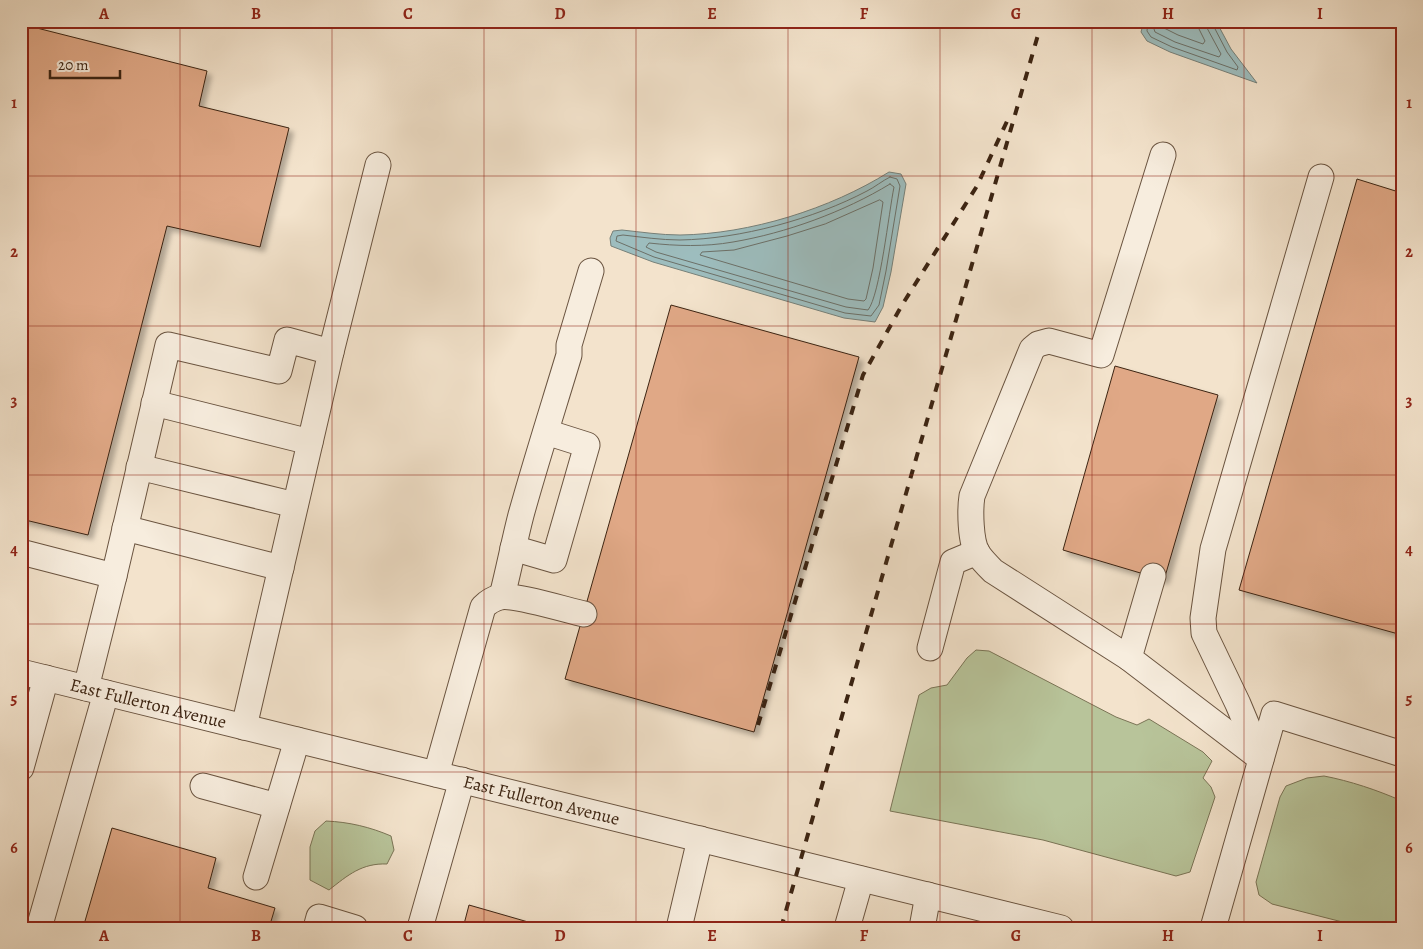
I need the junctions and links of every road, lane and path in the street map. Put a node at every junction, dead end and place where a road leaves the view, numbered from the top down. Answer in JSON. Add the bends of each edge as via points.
{"nodes":[{"id":1,"x":1163,"y":155,"type":"dead end"},
{"id":2,"x":378,"y":164,"type":"dead end"},
{"id":3,"x":1321,"y":177,"type":"dead end"},
{"id":4,"x":591,"y":271,"type":"dead end"},
{"id":5,"x":331,"y":352,"type":"junction"},
{"id":6,"x":154,"y":404,"type":"junction"},
{"id":7,"x":546,"y":432,"type":"junction"},
{"id":8,"x":310,"y":442,"type":"junction"},
{"id":9,"x":139,"y":467,"type":"junction"},
{"id":10,"x":295,"y":505,"type":"junction"},
{"id":11,"x":125,"y":528,"type":"junction"},
{"id":12,"x":512,"y":548,"type":"junction"},
{"id":13,"x":21,"y":552,"type":"edge"},
{"id":14,"x":977,"y":552,"type":"junction"},
{"id":15,"x":281,"y":568,"type":"junction"},
{"id":16,"x":114,"y":576,"type":"junction"},
{"id":17,"x":1153,"y":576,"type":"dead end"},
{"id":18,"x":502,"y":596,"type":"junction"},
{"id":19,"x":584,"y":614,"type":"dead end"},
{"id":20,"x":930,"y":648,"type":"dead end"},
{"id":21,"x":1129,"y":658,"type":"junction"},
{"id":22,"x":21,"y":672,"type":"edge"},
{"id":23,"x":46,"y":678,"type":"junction"},
{"id":24,"x":96,"y":690,"type":"junction"},
{"id":25,"x":244,"y":727,"type":"junction"},
{"id":26,"x":297,"y":740,"type":"junction"},
{"id":27,"x":1402,"y":754,"type":"edge"},
{"id":28,"x":1261,"y":759,"type":"junction"},
{"id":29,"x":21,"y":768,"type":"edge"},
{"id":30,"x":436,"y":774,"type":"junction"},
{"id":31,"x":462,"y":780,"type":"junction"},
{"id":32,"x":203,"y":786,"type":"dead end"},
{"id":33,"x":278,"y":806,"type":"junction"},
{"id":34,"x":700,"y":839,"type":"junction"},
{"id":35,"x":256,"y":877,"type":"dead end"},
{"id":36,"x":861,"y":879,"type":"junction"},
{"id":37,"x":928,"y":895,"type":"junction"},
{"id":38,"x":39,"y":928,"type":"edge"},
{"id":39,"x":316,"y":928,"type":"edge"},
{"id":40,"x":355,"y":928,"type":"edge"},
{"id":41,"x":420,"y":928,"type":"edge"},
{"id":42,"x":678,"y":928,"type":"edge"},
{"id":43,"x":847,"y":928,"type":"edge"},
{"id":44,"x":922,"y":928,"type":"edge"},
{"id":45,"x":1061,"y":928,"type":"edge"},
{"id":46,"x":1213,"y":928,"type":"edge"}],
"edges":[{"from":1,"to":14,"type":"street","via":[[1101,355],[1049,341],[1032,349],[972,496],[971,522]]},
{"from":2,"to":5,"type":"street"},
{"from":3,"to":28,"type":"street","via":[[1213,549],[1203,618],[1204,632]]},
{"from":4,"to":7,"type":"street"},
{"from":5,"to":6,"type":"street","via":[[287,340],[279,371],[168,345]]},
{"from":5,"to":8,"type":"street"},
{"from":6,"to":8,"type":"street"},
{"from":6,"to":9,"type":"street"},
{"from":7,"to":12,"type":"street"},
{"from":7,"to":12,"type":"street","via":[[587,445],[554,560]]},
{"from":8,"to":10,"type":"street"},
{"from":9,"to":10,"type":"street"},
{"from":9,"to":11,"type":"street"},
{"from":10,"to":15,"type":"street"},
{"from":11,"to":15,"type":"street"},
{"from":11,"to":16,"type":"street"},
{"from":12,"to":18,"type":"street"},
{"from":13,"to":16,"type":"street"},
{"from":14,"to":20,"type":"street","via":[[953,562]]},
{"from":14,"to":21,"type":"street","via":[[994,572]]},
{"from":15,"to":25,"type":"street"},
{"from":16,"to":24,"type":"street"},
{"from":17,"to":21,"type":"street"},
{"from":18,"to":19,"type":"street"},
{"from":18,"to":30,"type":"street","via":[[491,599],[483,607]]},
{"from":21,"to":28,"type":"street"},
{"from":22,"to":23,"type":"street","name":"East Fullerton Avenue"},
{"from":23,"to":24,"type":"street","name":"East Fullerton Avenue"},
{"from":23,"to":29,"type":"street"},
{"from":24,"to":25,"type":"street","name":"East Fullerton Avenue"},
{"from":24,"to":38,"type":"street"},
{"from":25,"to":26,"type":"street","name":"East Fullerton Avenue"},
{"from":26,"to":30,"type":"street","name":"East Fullerton Avenue"},
{"from":26,"to":33,"type":"street"},
{"from":27,"to":28,"type":"street","via":[[1274,714]]},
{"from":28,"to":46,"type":"street"},
{"from":30,"to":31,"type":"street","name":"East Fullerton Avenue"},
{"from":31,"to":34,"type":"street","name":"East Fullerton Avenue"},
{"from":31,"to":41,"type":"street"},
{"from":32,"to":33,"type":"street"},
{"from":33,"to":35,"type":"street"},
{"from":34,"to":36,"type":"street","name":"East Fullerton Avenue"},
{"from":34,"to":42,"type":"street"},
{"from":36,"to":37,"type":"street","name":"East Fullerton Avenue"},
{"from":36,"to":43,"type":"street"},
{"from":37,"to":44,"type":"street"},
{"from":37,"to":45,"type":"street","name":"East Fullerton Avenue"},
{"from":39,"to":40,"type":"street","via":[[319,917]]}]}
